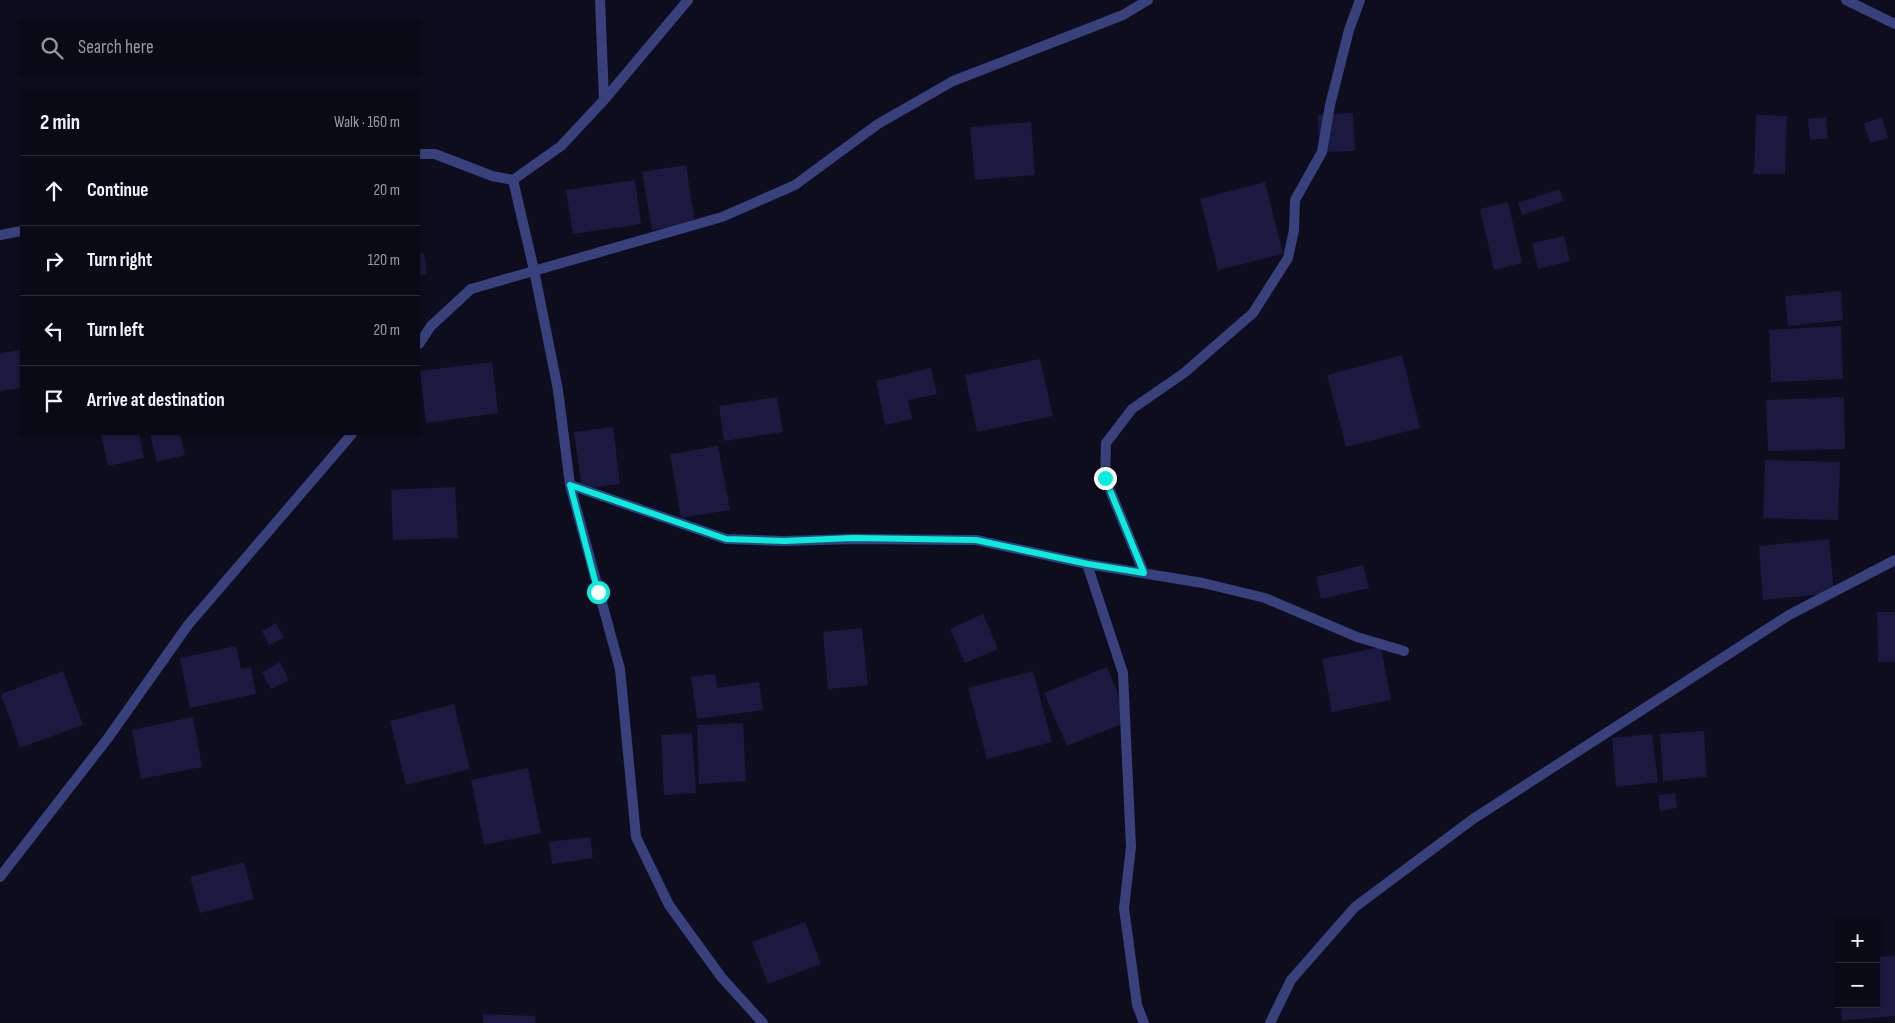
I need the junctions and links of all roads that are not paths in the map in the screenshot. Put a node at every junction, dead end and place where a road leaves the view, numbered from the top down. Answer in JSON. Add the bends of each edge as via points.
{"nodes":[{"id":1,"x":600,"y":0,"type":"edge"},
{"id":2,"x":688,"y":0,"type":"edge"},
{"id":3,"x":1148,"y":0,"type":"edge"},
{"id":4,"x":1360,"y":0,"type":"edge"},
{"id":5,"x":1846,"y":0,"type":"edge"},
{"id":6,"x":1895,"y":24,"type":"edge"},
{"id":7,"x":604,"y":100,"type":"junction"},
{"id":8,"x":420,"y":154,"type":"edge"},
{"id":9,"x":513,"y":180,"type":"junction"},
{"id":10,"x":20,"y":231,"type":"edge"},
{"id":11,"x":0,"y":235,"type":"edge"},
{"id":12,"x":534,"y":270,"type":"junction"},
{"id":13,"x":420,"y":343,"type":"edge"},
{"id":14,"x":351,"y":435,"type":"edge"},
{"id":15,"x":570,"y":485,"type":"junction"},
{"id":16,"x":1895,"y":560,"type":"edge"},
{"id":17,"x":1088,"y":564,"type":"junction"},
{"id":18,"x":1144,"y":573,"type":"junction"},
{"id":19,"x":1404,"y":651,"type":"dead end"},
{"id":20,"x":0,"y":877,"type":"edge"},
{"id":21,"x":763,"y":1023,"type":"edge"},
{"id":22,"x":1144,"y":1023,"type":"edge"},
{"id":23,"x":1270,"y":1023,"type":"edge"}],
"edges":[{"from":1,"to":7,"type":"street"},
{"from":2,"to":7,"type":"street"},
{"from":3,"to":12,"type":"street","via":[[1123,15],[953,81],[878,124],[795,185],[722,217]]},
{"from":4,"to":18,"type":"street","via":[[1332,95],[1322,152],[1295,200],[1294,230],[1288,258],[1253,313],[1184,374],[1132,409],[1106,443],[1105,478]]},
{"from":5,"to":6,"type":"street"},
{"from":7,"to":9,"type":"street","via":[[561,146]]},
{"from":8,"to":9,"type":"street","via":[[435,154],[492,176]]},
{"from":9,"to":12,"type":"street"},
{"from":10,"to":11,"type":"street"},
{"from":12,"to":13,"type":"street","via":[[471,289],[432,326]]},
{"from":12,"to":15,"type":"street","via":[[558,390]]},
{"from":14,"to":20,"type":"street","via":[[188,625],[108,738]]},
{"from":15,"to":17,"type":"street","via":[[726,539],[976,540]]},
{"from":15,"to":21,"type":"street","via":[[620,669],[636,837],[669,904],[722,978]]},
{"from":16,"to":23,"type":"street","via":[[1789,615],[1473,819],[1355,907],[1291,980]]},
{"from":17,"to":18,"type":"street"},
{"from":17,"to":22,"type":"street","via":[[1123,673],[1131,847],[1124,908],[1137,1004]]},
{"from":18,"to":19,"type":"street","via":[[1265,598],[1357,637]]}]}
